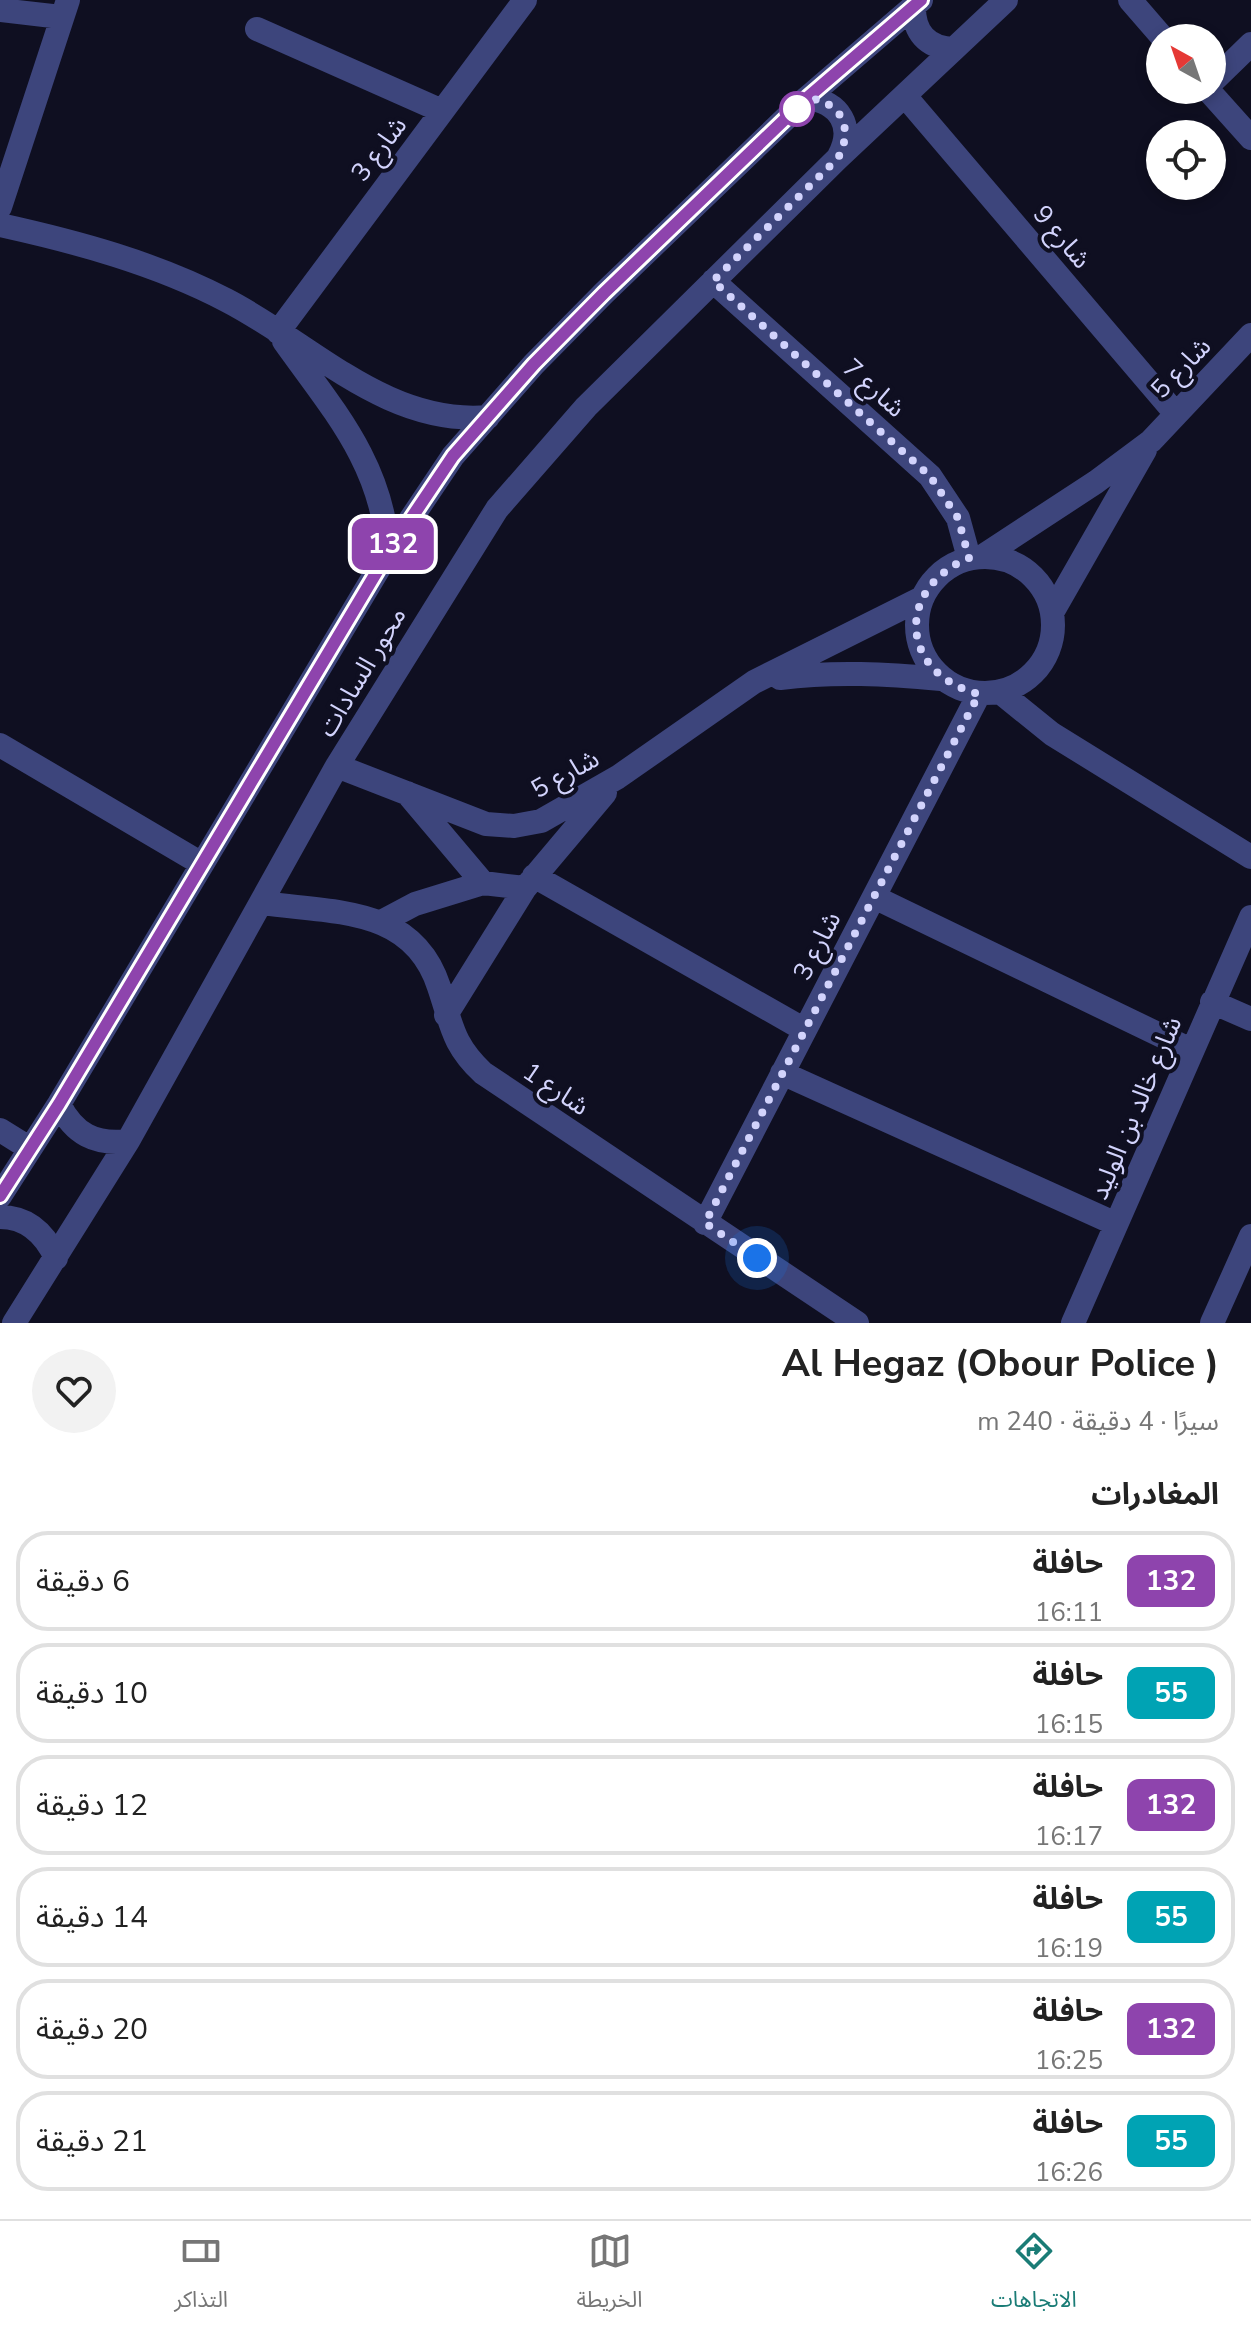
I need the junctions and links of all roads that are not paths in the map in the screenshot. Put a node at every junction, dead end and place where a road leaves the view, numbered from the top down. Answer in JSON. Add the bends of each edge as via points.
{"nodes":[{"id":1,"x":525,"y":0,"type":"edge"},
{"id":2,"x":1006,"y":0,"type":"edge"},
{"id":3,"x":1130,"y":0,"type":"edge"},
{"id":4,"x":918,"y":2,"type":"edge"},
{"id":5,"x":64,"y":8,"type":"edge"},
{"id":6,"x":0,"y":10,"type":"edge"},
{"id":7,"x":1151,"y":24,"type":"edge"},
{"id":8,"x":257,"y":29,"type":"dead end"},
{"id":9,"x":1251,"y":44,"type":"edge"},
{"id":10,"x":954,"y":49,"type":"junction"},
{"id":11,"x":1226,"y":68,"type":"edge"},
{"id":12,"x":905,"y":96,"type":"junction"},
{"id":13,"x":807,"y":98,"type":"junction"},
{"id":14,"x":1221,"y":104,"type":"edge"},
{"id":15,"x":442,"y":111,"type":"junction"},
{"id":16,"x":1251,"y":138,"type":"edge"},
{"id":17,"x":838,"y":158,"type":"junction"},
{"id":18,"x":0,"y":207,"type":"edge"},
{"id":19,"x":0,"y":225,"type":"edge"},
{"id":20,"x":713,"y":281,"type":"junction"},
{"id":21,"x":278,"y":332,"type":"junction"},
{"id":22,"x":1251,"y":335,"type":"edge"},
{"id":23,"x":1176,"y":414,"type":"junction"},
{"id":24,"x":488,"y":417,"type":"junction"},
{"id":25,"x":1151,"y":441,"type":"junction"},
{"id":26,"x":388,"y":553,"type":"junction"},
{"id":27,"x":976,"y":557,"type":"junction"},
{"id":28,"x":922,"y":598,"type":"junction"},
{"id":29,"x":1053,"y":611,"type":"junction"},
{"id":30,"x":941,"y":679,"type":"junction"},
{"id":31,"x":754,"y":682,"type":"junction"},
{"id":32,"x":990,"y":693,"type":"junction"},
{"id":33,"x":0,"y":745,"type":"edge"},
{"id":34,"x":337,"y":766,"type":"junction"},
{"id":35,"x":618,"y":777,"type":"junction"},
{"id":36,"x":407,"y":793,"type":"junction"},
{"id":37,"x":1251,"y":857,"type":"edge"},
{"id":38,"x":202,"y":864,"type":"junction"},
{"id":39,"x":530,"y":882,"type":"junction"},
{"id":40,"x":483,"y":883,"type":"junction"},
{"id":41,"x":874,"y":897,"type":"junction"},
{"id":42,"x":262,"y":903,"type":"junction"},
{"id":43,"x":1251,"y":917,"type":"edge"},
{"id":44,"x":383,"y":921,"type":"junction"},
{"id":45,"x":1212,"y":1002,"type":"junction"},
{"id":46,"x":446,"y":1015,"type":"junction"},
{"id":47,"x":1251,"y":1019,"type":"edge"},
{"id":48,"x":805,"y":1030,"type":"junction"},
{"id":49,"x":1191,"y":1050,"type":"junction"},
{"id":50,"x":782,"y":1073,"type":"junction"},
{"id":51,"x":59,"y":1104,"type":"junction"},
{"id":52,"x":0,"y":1130,"type":"edge"},
{"id":53,"x":128,"y":1141,"type":"junction"},
{"id":54,"x":29,"y":1148,"type":"junction"},
{"id":55,"x":0,"y":1196,"type":"edge"},
{"id":56,"x":0,"y":1217,"type":"edge"},
{"id":57,"x":705,"y":1223,"type":"junction"},
{"id":58,"x":1116,"y":1224,"type":"junction"},
{"id":59,"x":1251,"y":1236,"type":"edge"},
{"id":60,"x":56,"y":1258,"type":"junction"},
{"id":61,"x":841,"y":1319,"type":"edge"},
{"id":62,"x":14,"y":1323,"type":"edge"},
{"id":63,"x":1073,"y":1323,"type":"edge"},
{"id":64,"x":1212,"y":1323,"type":"edge"}],
"edges":[{"from":1,"to":15,"type":"street","name":"شارع 3"},
{"from":2,"to":10,"type":"street","name":"محور السادات"},
{"from":3,"to":7,"type":"street"},
{"from":4,"to":10,"type":"street","via":[[916,28],[942,49]]},
{"from":4,"to":13,"type":"street","name":"محور السادات"},
{"from":5,"to":6,"type":"street"},
{"from":5,"to":18,"type":"street"},
{"from":8,"to":15,"type":"street"},
{"from":9,"to":11,"type":"street"},
{"from":10,"to":12,"type":"street","name":"محور السادات"},
{"from":12,"to":17,"type":"street","name":"محور السادات"},
{"from":12,"to":23,"type":"street","name":"شارع 9"},
{"from":13,"to":17,"type":"street","via":[[825,100],[839,111],[846,143]]},
{"from":13,"to":24,"type":"street","name":"محور السادات","via":[[604,293]]},
{"from":14,"to":16,"type":"street"},
{"from":15,"to":21,"type":"street","name":"شارع 3"},
{"from":17,"to":20,"type":"street","name":"محور السادات"},
{"from":19,"to":21,"type":"street","via":[[172,275],[227,300]]},
{"from":20,"to":27,"type":"street","name":"شارع 7","via":[[930,476]]},
{"from":20,"to":34,"type":"street","name":"محور السادات","via":[[586,407],[497,509]]},
{"from":21,"to":24,"type":"street","via":[[411,410],[462,420]]},
{"from":21,"to":26,"type":"street","via":[[369,466],[386,523]]},
{"from":22,"to":23,"type":"street","name":"شارع 5"},
{"from":23,"to":25,"type":"street","name":"شارع 5"},
{"from":24,"to":26,"type":"street","name":"محور السادات","via":[[428,490]]},
{"from":25,"to":27,"type":"street","name":"شارع 5"},
{"from":25,"to":29,"type":"street","name":"شارع 5"},
{"from":26,"to":38,"type":"street","name":"محور السادات"},
{"from":27,"to":28,"type":"street","via":[[949,566]]},
{"from":27,"to":29,"type":"street","via":[[1002,558],[1035,577]]},
{"from":28,"to":30,"type":"street","via":[[916,619],[918,641]]},
{"from":28,"to":31,"type":"street","name":"شارع 5"},
{"from":29,"to":32,"type":"street","via":[[1052,642],[1038,668],[1015,687]]},
{"from":30,"to":31,"type":"street","name":"شارع 5","via":[[816,674]]},
{"from":30,"to":32,"type":"street"},
{"from":31,"to":35,"type":"street","name":"شارع 5"},
{"from":32,"to":37,"type":"street"},
{"from":32,"to":41,"type":"street","name":"شارع 3"},
{"from":33,"to":38,"type":"street"},
{"from":34,"to":36,"type":"street","name":"شارع 5"},
{"from":34,"to":42,"type":"street","name":"محور السادات"},
{"from":35,"to":36,"type":"street","name":"شارع 5","via":[[541,821],[514,826],[486,824]]},
{"from":35,"to":39,"type":"street"},
{"from":36,"to":40,"type":"street"},
{"from":38,"to":51,"type":"street","name":"محور السادات"},
{"from":39,"to":40,"type":"street"},
{"from":39,"to":46,"type":"street"},
{"from":39,"to":48,"type":"street"},
{"from":40,"to":44,"type":"street","via":[[448,891]]},
{"from":41,"to":48,"type":"street","name":"شارع 3"},
{"from":41,"to":49,"type":"street"},
{"from":42,"to":44,"type":"street","name":"شارع 1"},
{"from":42,"to":53,"type":"street","name":"محور السادات"},
{"from":43,"to":45,"type":"street","name":"شارع خالد بن الوليد"},
{"from":44,"to":46,"type":"street","name":"شارع 1","via":[[409,936],[427,959]]},
{"from":45,"to":47,"type":"street"},
{"from":45,"to":49,"type":"street","name":"شارع خالد بن الوليد"},
{"from":46,"to":57,"type":"street","name":"شارع 1","via":[[465,1057],[483,1073]]},
{"from":48,"to":50,"type":"street","name":"شارع 3"},
{"from":49,"to":58,"type":"street","name":"شارع خالد بن الوليد"},
{"from":50,"to":57,"type":"street","name":"شارع 3"},
{"from":50,"to":58,"type":"street"},
{"from":51,"to":53,"type":"street","via":[[67,1120],[86,1136],[110,1143]]},
{"from":51,"to":54,"type":"street","name":"محور السادات"},
{"from":52,"to":54,"type":"street"},
{"from":53,"to":60,"type":"street","name":"محور السادات"},
{"from":54,"to":55,"type":"street","name":"محور السادات"},
{"from":56,"to":60,"type":"street","via":[[37,1229]]},
{"from":57,"to":61,"type":"street","name":"شارع 1"},
{"from":58,"to":63,"type":"street","name":"شارع خالد بن الوليد"},
{"from":59,"to":64,"type":"street"},
{"from":60,"to":62,"type":"street","name":"محور السادات"}]}
